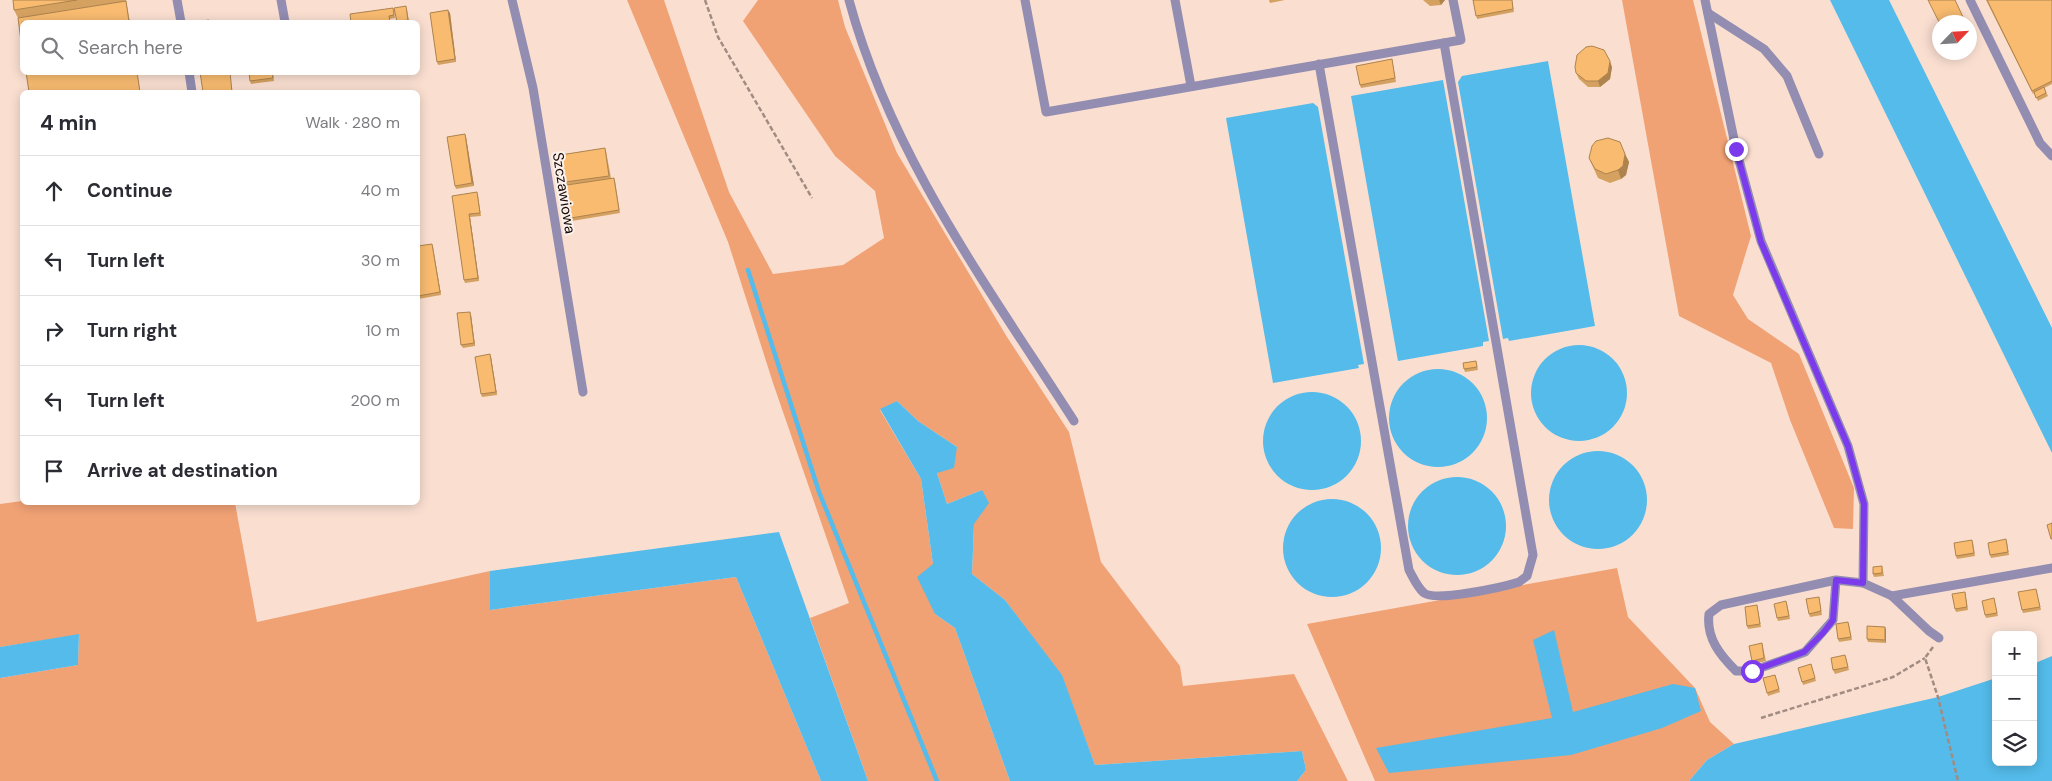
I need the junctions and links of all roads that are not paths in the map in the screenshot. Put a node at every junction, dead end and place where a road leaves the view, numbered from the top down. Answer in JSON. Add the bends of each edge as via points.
{"nodes":[{"id":1,"x":177,"y":0,"type":"edge"},
{"id":2,"x":281,"y":0,"type":"edge"},
{"id":3,"x":512,"y":0,"type":"edge"},
{"id":4,"x":849,"y":0,"type":"edge"},
{"id":5,"x":1025,"y":0,"type":"edge"},
{"id":6,"x":1175,"y":0,"type":"edge"},
{"id":7,"x":1453,"y":0,"type":"edge"},
{"id":8,"x":1705,"y":0,"type":"edge"},
{"id":9,"x":1970,"y":0,"type":"edge"},
{"id":10,"x":1708,"y":13,"type":"junction"},
{"id":11,"x":181,"y":20,"type":"edge"},
{"id":12,"x":284,"y":20,"type":"edge"},
{"id":13,"x":1444,"y":43,"type":"junction"},
{"id":14,"x":1319,"y":64,"type":"junction"},
{"id":15,"x":189,"y":75,"type":"edge"},
{"id":16,"x":1191,"y":86,"type":"junction"},
{"id":17,"x":192,"y":90,"type":"edge"},
{"id":18,"x":1819,"y":154,"type":"dead end"},
{"id":19,"x":2052,"y":156,"type":"edge"},
{"id":20,"x":583,"y":392,"type":"dead end"},
{"id":21,"x":1074,"y":421,"type":"dead end"},
{"id":22,"x":2052,"y":568,"type":"edge"},
{"id":23,"x":1836,"y":580,"type":"junction"},
{"id":24,"x":1863,"y":583,"type":"junction"},
{"id":25,"x":1892,"y":596,"type":"junction"},
{"id":26,"x":1939,"y":638,"type":"road end"}],
"edges":[{"from":1,"to":11,"type":"lane"},
{"from":2,"to":12,"type":"lane"},
{"from":3,"to":20,"type":"lane","name":"Szczawiowa","via":[[533,88]]},
{"from":4,"to":21,"type":"lane","via":[[912,163]]},
{"from":5,"to":16,"type":"lane","via":[[1046,112]]},
{"from":6,"to":16,"type":"lane"},
{"from":7,"to":13,"type":"lane","via":[[1460,40]]},
{"from":8,"to":10,"type":"lane"},
{"from":9,"to":19,"type":"lane","via":[[2040,143]]},
{"from":10,"to":18,"type":"lane","via":[[1764,49],[1787,76]]},
{"from":10,"to":24,"type":"lane","via":[[1736,149],[1761,242],[1848,446],[1864,504]]},
{"from":13,"to":14,"type":"lane"},
{"from":13,"to":14,"type":"lane","via":[[1533,556],[1526,576],[1519,582],[1440,597],[1424,593],[1410,570]]},
{"from":14,"to":16,"type":"lane"},
{"from":15,"to":17,"type":"lane"},
{"from":22,"to":25,"type":"lane"},
{"from":23,"to":23,"type":"lane","via":[[1722,605],[1709,614],[1708,624],[1721,656],[1736,671],[1752,671],[1804,652],[1833,620]]},
{"from":23,"to":24,"type":"lane"},
{"from":24,"to":25,"type":"lane"},
{"from":25,"to":26,"type":"lane"}]}
